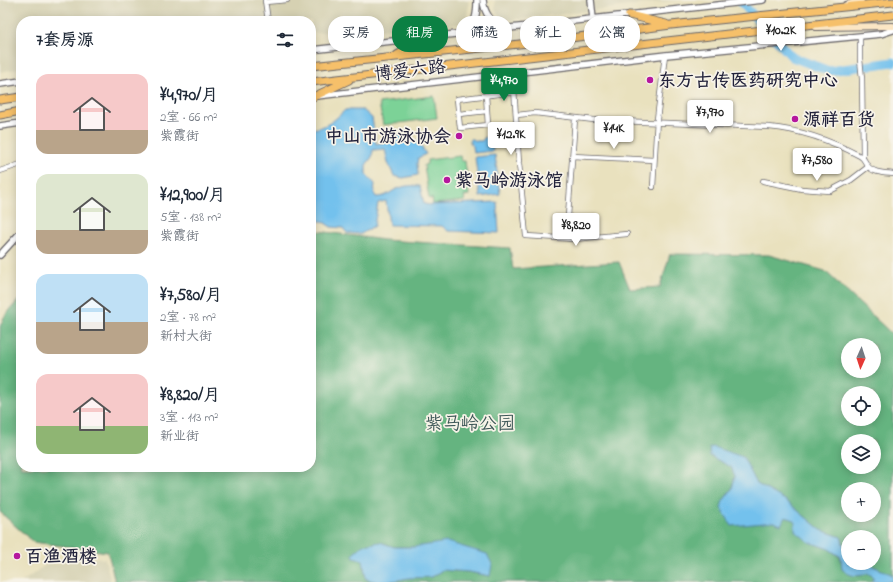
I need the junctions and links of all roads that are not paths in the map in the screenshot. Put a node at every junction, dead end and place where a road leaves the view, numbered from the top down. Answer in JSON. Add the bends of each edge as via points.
{"nodes":[{"id":1,"x":287,"y":0,"type":"edge"},
{"id":2,"x":477,"y":0,"type":"edge"},
{"id":3,"x":483,"y":0,"type":"edge"},
{"id":4,"x":591,"y":0,"type":"edge"},
{"id":5,"x":762,"y":0,"type":"edge"},
{"id":6,"x":861,"y":0,"type":"edge"},
{"id":7,"x":265,"y":1,"type":"edge"},
{"id":8,"x":893,"y":2,"type":"edge"},
{"id":9,"x":832,"y":9,"type":"junction"},
{"id":10,"x":629,"y":15,"type":"junction"},
{"id":11,"x":893,"y":15,"type":"edge"},
{"id":12,"x":267,"y":16,"type":"edge"},
{"id":13,"x":477,"y":16,"type":"edge"},
{"id":14,"x":489,"y":16,"type":"edge"},
{"id":15,"x":593,"y":16,"type":"edge"},
{"id":16,"x":620,"y":16,"type":"edge"},
{"id":17,"x":584,"y":20,"type":"edge"},
{"id":18,"x":670,"y":26,"type":"junction"},
{"id":19,"x":798,"y":26,"type":"junction"},
{"id":20,"x":893,"y":26,"type":"edge"},
{"id":21,"x":512,"y":28,"type":"edge"},
{"id":22,"x":893,"y":30,"type":"edge"},
{"id":23,"x":860,"y":36,"type":"junction"},
{"id":24,"x":392,"y":41,"type":"edge"},
{"id":25,"x":316,"y":49,"type":"edge"},
{"id":26,"x":404,"y":52,"type":"edge"},
{"id":27,"x":665,"y":55,"type":"junction"},
{"id":28,"x":394,"y":58,"type":"junction"},
{"id":29,"x":316,"y":66,"type":"edge"},
{"id":30,"x":513,"y":73,"type":"junction"},
{"id":31,"x":490,"y":76,"type":"junction"},
{"id":32,"x":355,"y":78,"type":"junction"},
{"id":33,"x":16,"y":82,"type":"edge"},
{"id":34,"x":316,"y":82,"type":"edge"},
{"id":35,"x":0,"y":84,"type":"edge"},
{"id":36,"x":515,"y":92,"type":"junction"},
{"id":37,"x":316,"y":95,"type":"edge"},
{"id":38,"x":486,"y":95,"type":"junction"},
{"id":39,"x":491,"y":95,"type":"junction"},
{"id":40,"x":316,"y":97,"type":"edge"},
{"id":41,"x":16,"y":98,"type":"edge"},
{"id":42,"x":0,"y":100,"type":"edge"},
{"id":43,"x":487,"y":111,"type":"junction"},
{"id":44,"x":16,"y":113,"type":"edge"},
{"id":45,"x":459,"y":114,"type":"junction"},
{"id":46,"x":0,"y":115,"type":"edge"},
{"id":47,"x":517,"y":115,"type":"junction"},
{"id":48,"x":575,"y":119,"type":"junction"},
{"id":49,"x":657,"y":123,"type":"junction"},
{"id":50,"x":16,"y":124,"type":"edge"},
{"id":51,"x":0,"y":126,"type":"edge"},
{"id":52,"x":572,"y":156,"type":"junction"},
{"id":53,"x":863,"y":157,"type":"junction"},
{"id":54,"x":654,"y":160,"type":"junction"},
{"id":55,"x":16,"y":166,"type":"edge"},
{"id":56,"x":868,"y":167,"type":"junction"},
{"id":57,"x":0,"y":171,"type":"edge"},
{"id":58,"x":893,"y":174,"type":"edge"},
{"id":59,"x":763,"y":181,"type":"dead end"},
{"id":60,"x":653,"y":187,"type":"dead end"},
{"id":61,"x":627,"y":234,"type":"dead end"},
{"id":62,"x":16,"y":237,"type":"edge"},
{"id":63,"x":568,"y":239,"type":"junction"},
{"id":64,"x":0,"y":255,"type":"edge"}],
"edges":[{"from":1,"to":7,"type":"street"},
{"from":2,"to":13,"type":"street"},
{"from":3,"to":14,"type":"street"},
{"from":4,"to":15,"type":"street"},
{"from":5,"to":10,"type":"street","name":"博爱六路"},
{"from":6,"to":9,"type":"main road"},
{"from":7,"to":12,"type":"street"},
{"from":8,"to":9,"type":"highway","name":"博爱六路"},
{"from":9,"to":18,"type":"highway","name":"博爱六路"},
{"from":10,"to":16,"type":"street","name":"博爱六路"},
{"from":10,"to":18,"type":"highway"},
{"from":11,"to":19,"type":"highway","name":"博爱六路"},
{"from":17,"to":21,"type":"street","name":"博爱六路"},
{"from":18,"to":28,"type":"highway","name":"博爱六路"},
{"from":19,"to":20,"type":"main road"},
{"from":19,"to":32,"type":"highway","name":"博爱六路"},
{"from":22,"to":23,"type":"street","name":"博爱六路"},
{"from":23,"to":27,"type":"street","name":"博爱六路"},
{"from":23,"to":53,"type":"street"},
{"from":24,"to":25,"type":"street","name":"博爱六路"},
{"from":26,"to":28,"type":"highway"},
{"from":27,"to":30,"type":"street","name":"博爱六路"},
{"from":27,"to":49,"type":"street"},
{"from":28,"to":29,"type":"highway","name":"博爱六路"},
{"from":30,"to":31,"type":"street","name":"博爱六路"},
{"from":30,"to":36,"type":"street"},
{"from":31,"to":39,"type":"street"},
{"from":31,"to":40,"type":"street","name":"博爱六路"},
{"from":32,"to":34,"type":"highway","name":"博爱六路"},
{"from":32,"to":37,"type":"highway"},
{"from":33,"to":35,"type":"street"},
{"from":36,"to":39,"type":"street"},
{"from":36,"to":47,"type":"street"},
{"from":38,"to":39,"type":"street"},
{"from":38,"to":43,"type":"street"},
{"from":38,"to":45,"type":"street","via":[[457,99]]},
{"from":41,"to":42,"type":"highway"},
{"from":43,"to":45,"type":"street"},
{"from":43,"to":45,"type":"street","via":[[488,125],[460,128]]},
{"from":44,"to":46,"type":"highway"},
{"from":47,"to":48,"type":"street","via":[[535,113]]},
{"from":47,"to":63,"type":"street","via":[[526,236]]},
{"from":48,"to":49,"type":"street"},
{"from":48,"to":52,"type":"street"},
{"from":49,"to":53,"type":"street","via":[[785,128],[818,138]]},
{"from":49,"to":54,"type":"street"},
{"from":50,"to":51,"type":"street"},
{"from":52,"to":54,"type":"street"},
{"from":52,"to":63,"type":"street"},
{"from":53,"to":56,"type":"street"},
{"from":54,"to":60,"type":"street"},
{"from":55,"to":57,"type":"street"},
{"from":56,"to":58,"type":"street"},
{"from":56,"to":59,"type":"street","via":[[830,191],[802,189]]},
{"from":61,"to":63,"type":"street"},
{"from":62,"to":64,"type":"street"}]}
